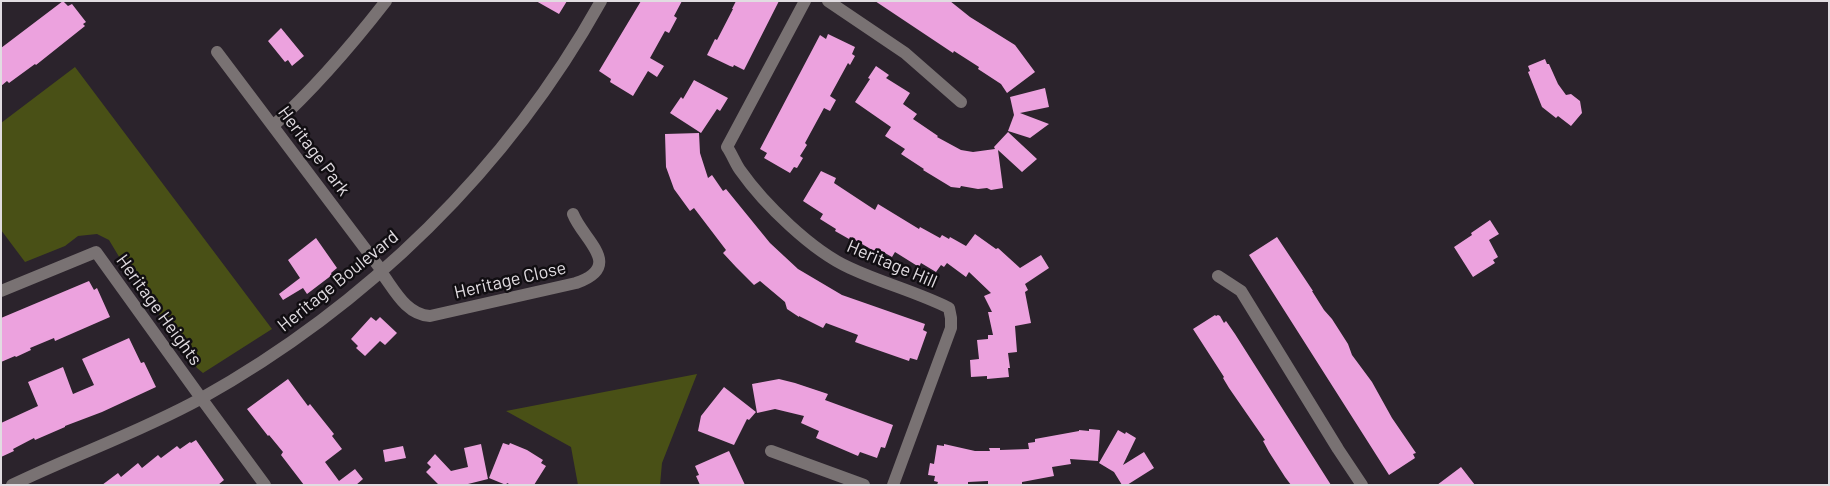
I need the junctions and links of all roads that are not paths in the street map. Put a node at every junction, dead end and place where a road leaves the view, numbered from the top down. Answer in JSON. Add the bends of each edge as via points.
{"nodes":[{"id":1,"x":386,"y":1,"type":"edge"},
{"id":2,"x":601,"y":1,"type":"edge"},
{"id":3,"x":805,"y":1,"type":"edge"},
{"id":4,"x":828,"y":1,"type":"edge"},
{"id":5,"x":217,"y":52,"type":"dead end"},
{"id":6,"x":961,"y":102,"type":"dead end"},
{"id":7,"x":273,"y":126,"type":"junction"},
{"id":8,"x":573,"y":214,"type":"dead end"},
{"id":9,"x":382,"y":271,"type":"junction"},
{"id":10,"x":1218,"y":276,"type":"dead end"},
{"id":11,"x":1,"y":291,"type":"edge"},
{"id":12,"x":200,"y":398,"type":"junction"},
{"id":13,"x":771,"y":451,"type":"dead end"},
{"id":14,"x":30,"y":481,"type":"edge"},
{"id":15,"x":12,"y":485,"type":"edge"},
{"id":16,"x":265,"y":485,"type":"edge"},
{"id":17,"x":864,"y":485,"type":"edge"},
{"id":18,"x":893,"y":485,"type":"edge"},
{"id":19,"x":1362,"y":485,"type":"edge"}],
"edges":[{"from":1,"to":7,"type":"street","via":[[339,60]]},
{"from":2,"to":9,"type":"street","name":"Heritage Boulevard","via":[[540,97],[502,147],[442,215]]},
{"from":3,"to":18,"type":"street","name":"Heritage Hill","via":[[727,147],[740,170],[768,204],[814,247],[848,268],[948,308],[951,328]]},
{"from":4,"to":6,"type":"street","via":[[905,52]]},
{"from":5,"to":7,"type":"street","name":"Heritage Park"},
{"from":7,"to":9,"type":"street","name":"Heritage Park"},
{"from":8,"to":9,"type":"street","name":"Heritage Close","via":[[597,251],[600,263],[592,276],[576,283],[430,316],[411,310]]},
{"from":9,"to":12,"type":"street","name":"Heritage Boulevard","via":[[325,318]]},
{"from":10,"to":19,"type":"street","via":[[1241,291]]},
{"from":11,"to":12,"type":"street","name":"Heritage Heights","via":[[96,252]]},
{"from":12,"to":14,"type":"street","name":"Heritage Boulevard"},
{"from":12,"to":16,"type":"street"},
{"from":13,"to":17,"type":"street"},
{"from":14,"to":15,"type":"street","name":"Heritage Boulevard"}]}
